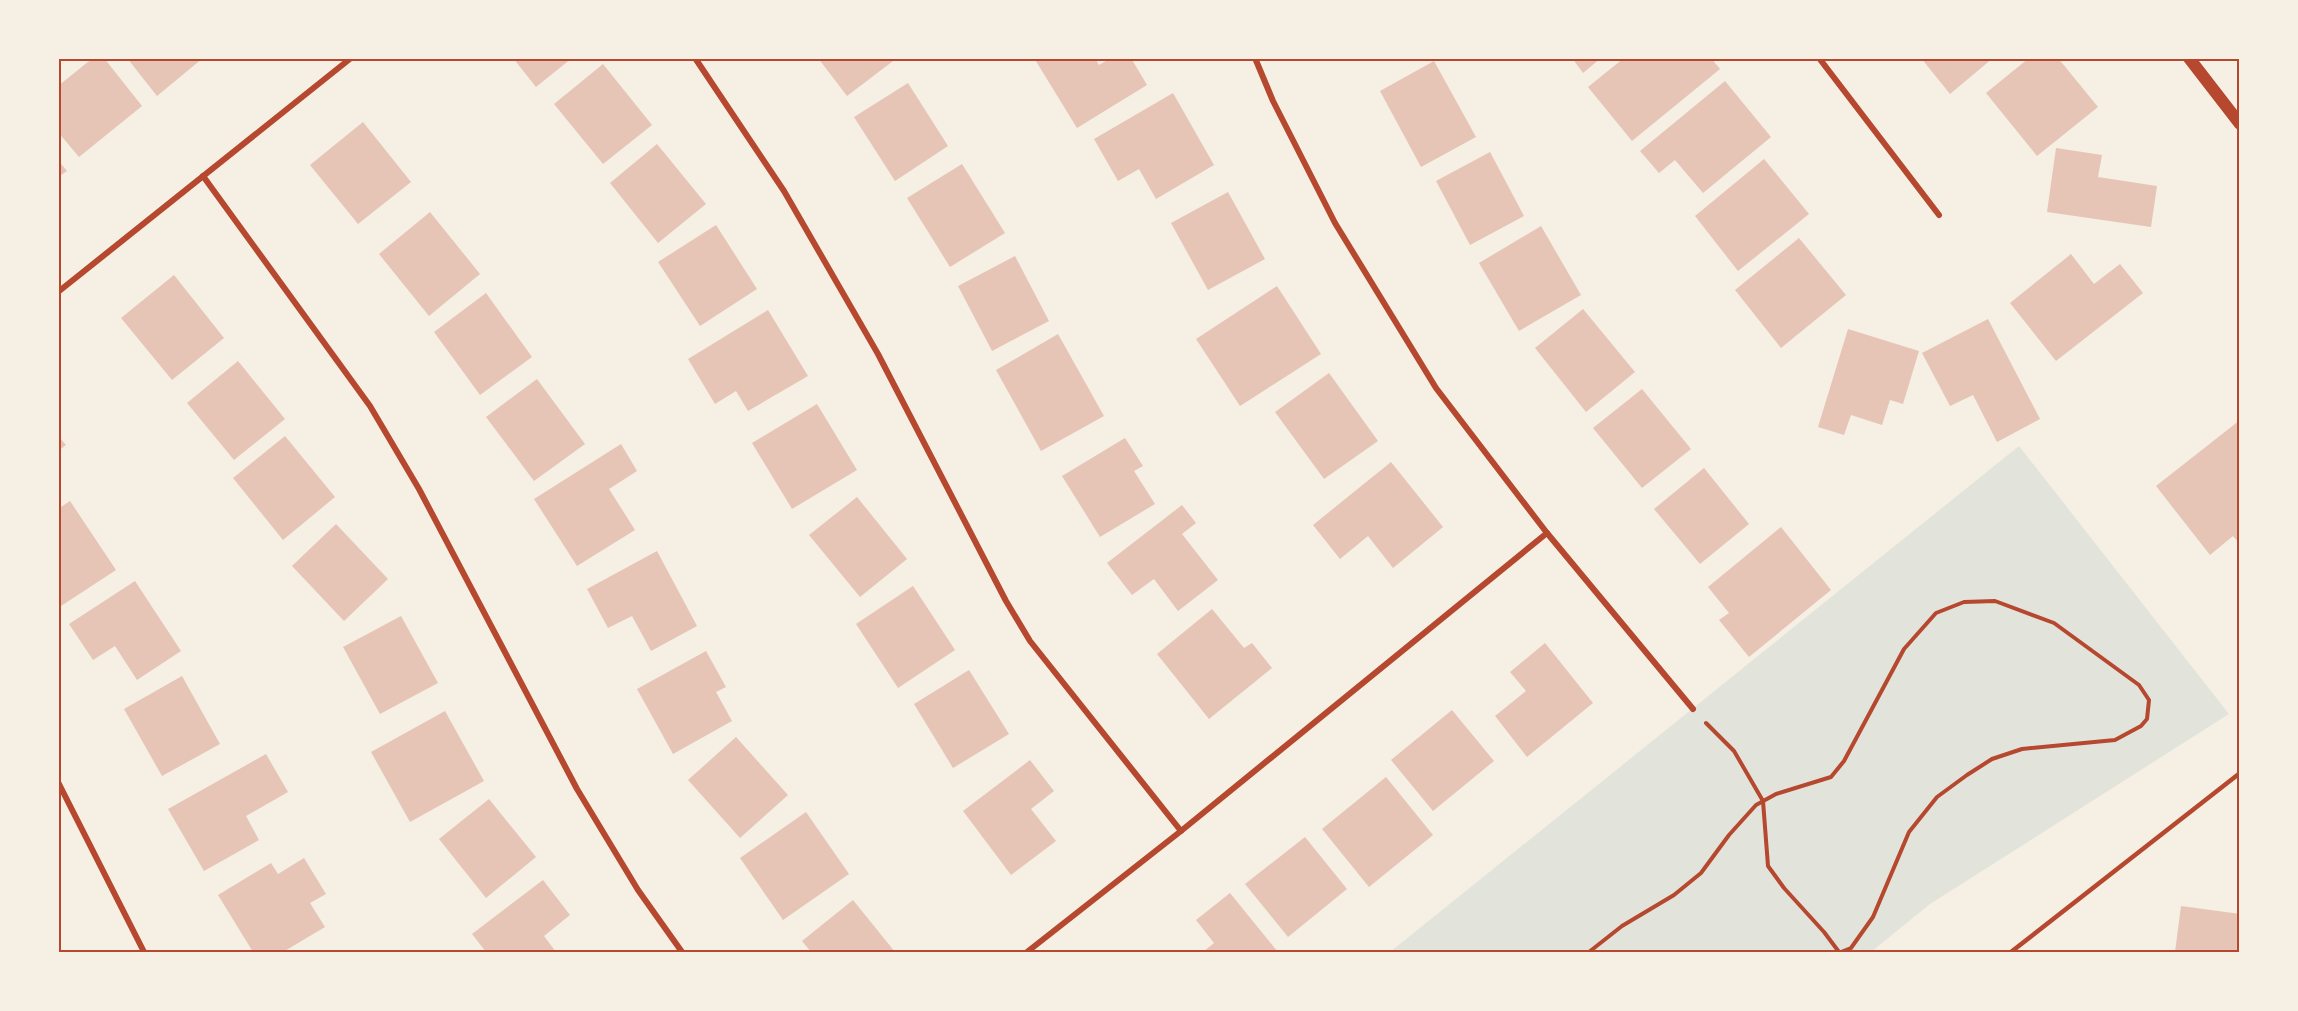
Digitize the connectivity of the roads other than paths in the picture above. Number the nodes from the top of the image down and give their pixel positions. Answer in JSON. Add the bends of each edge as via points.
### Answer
{"nodes":[{"id":1,"x":351,"y":58,"type":"edge"},
{"id":2,"x":695,"y":58,"type":"edge"},
{"id":3,"x":1255,"y":58,"type":"edge"},
{"id":4,"x":1819,"y":58,"type":"edge"},
{"id":5,"x":2189,"y":58,"type":"edge"},
{"id":6,"x":2240,"y":124,"type":"edge"},
{"id":7,"x":203,"y":176,"type":"junction"},
{"id":8,"x":1939,"y":215,"type":"dead end"},
{"id":9,"x":58,"y":292,"type":"edge"},
{"id":10,"x":1547,"y":532,"type":"junction"},
{"id":11,"x":1693,"y":710,"type":"road end"},
{"id":12,"x":2240,"y":773,"type":"edge"},
{"id":13,"x":58,"y":782,"type":"edge"},
{"id":14,"x":1181,"y":831,"type":"junction"},
{"id":15,"x":144,"y":952,"type":"edge"},
{"id":16,"x":682,"y":952,"type":"edge"},
{"id":17,"x":1027,"y":952,"type":"edge"},
{"id":18,"x":2011,"y":952,"type":"edge"}],
"edges":[{"from":1,"to":7,"type":"street"},
{"from":2,"to":14,"type":"street","via":[[784,190],[878,354],[1030,641]]},
{"from":3,"to":10,"type":"street","via":[[1335,223],[1389,314],[1436,388]]},
{"from":4,"to":8,"type":"street"},
{"from":5,"to":6,"type":"main road"},
{"from":7,"to":9,"type":"street"},
{"from":7,"to":16,"type":"street","via":[[370,406],[419,489],[577,789],[638,890]]},
{"from":10,"to":11,"type":"street"},
{"from":10,"to":14,"type":"street"},
{"from":12,"to":18,"type":"lane"},
{"from":13,"to":15,"type":"street"},
{"from":14,"to":17,"type":"street"}]}
